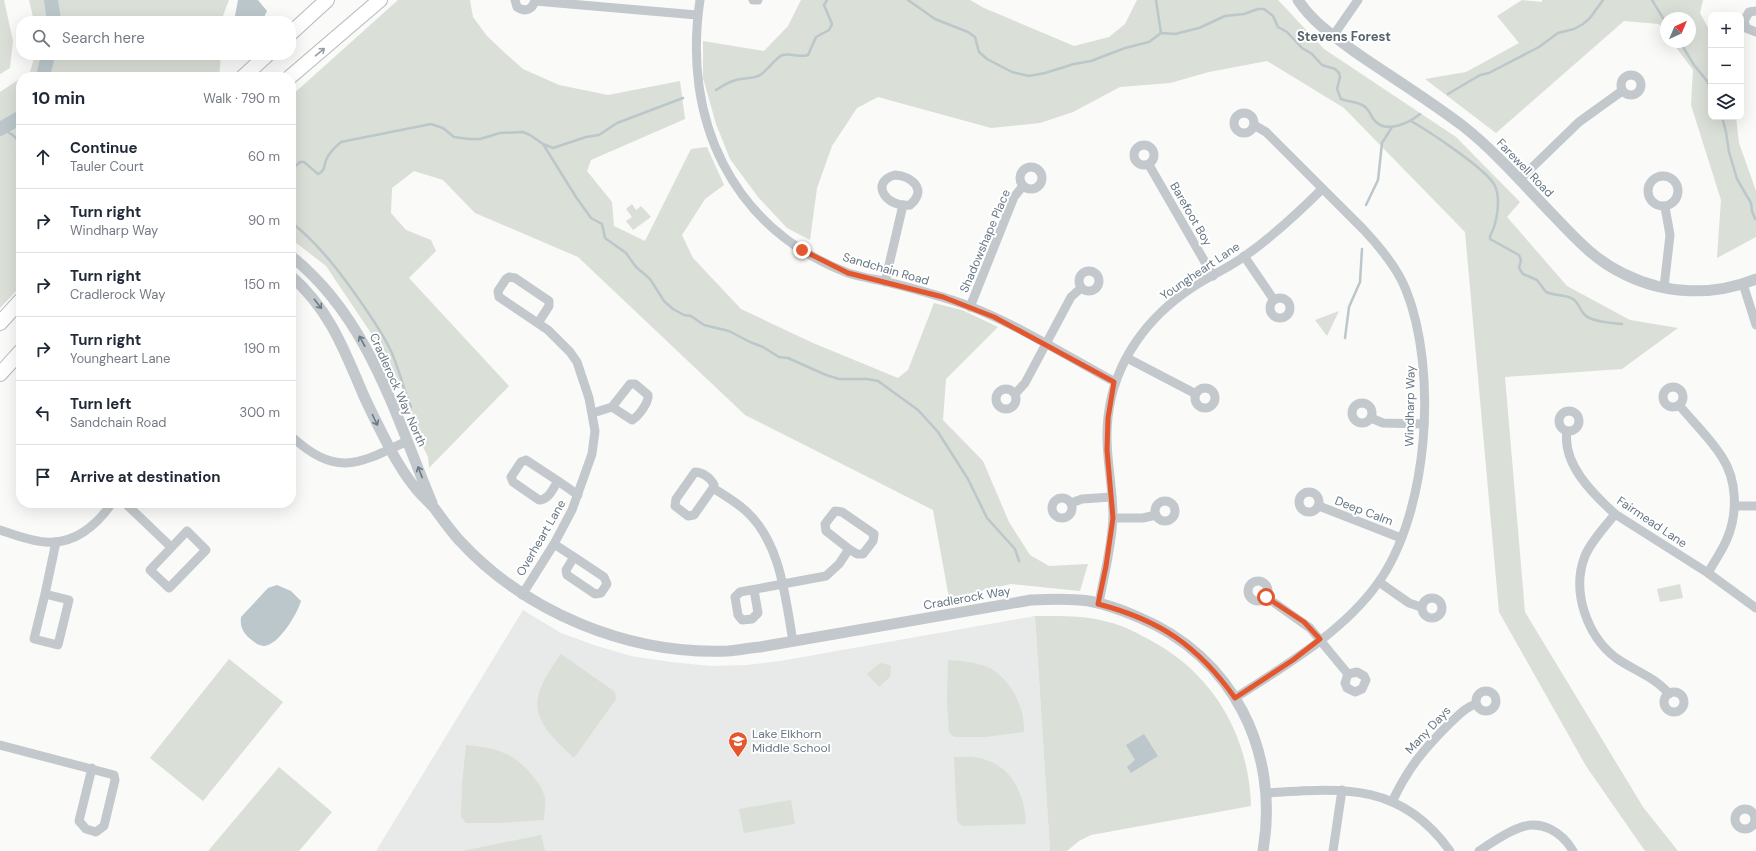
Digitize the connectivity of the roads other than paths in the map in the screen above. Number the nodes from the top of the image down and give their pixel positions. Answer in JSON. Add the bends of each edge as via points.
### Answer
{"nodes":[{"id":1,"x":328,"y":0,"type":"edge"},
{"id":2,"x":380,"y":0,"type":"edge"},
{"id":3,"x":514,"y":0,"type":"edge"},
{"id":4,"x":700,"y":0,"type":"edge"},
{"id":5,"x":753,"y":0,"type":"edge"},
{"id":6,"x":758,"y":0,"type":"edge"},
{"id":7,"x":1298,"y":0,"type":"edge"},
{"id":8,"x":1358,"y":0,"type":"edge"},
{"id":9,"x":535,"y":1,"type":"edge"},
{"id":10,"x":1756,"y":11,"type":"edge"},
{"id":11,"x":698,"y":15,"type":"junction"},
{"id":12,"x":296,"y":29,"type":"edge"},
{"id":13,"x":1756,"y":32,"type":"edge"},
{"id":14,"x":1333,"y":36,"type":"junction"},
{"id":15,"x":262,"y":60,"type":"edge"},
{"id":16,"x":248,"y":72,"type":"edge"},
{"id":17,"x":296,"y":72,"type":"edge"},
{"id":18,"x":1622,"y":90,"type":"dead end"},
{"id":19,"x":1254,"y":125,"type":"dead end"},
{"id":20,"x":1149,"y":165,"type":"dead end"},
{"id":21,"x":1519,"y":180,"type":"junction"},
{"id":22,"x":1023,"y":186,"type":"dead end"},
{"id":23,"x":1322,"y":189,"type":"junction"},
{"id":24,"x":903,"y":205,"type":"dead end"},
{"id":25,"x":1665,"y":207,"type":"dead end"},
{"id":26,"x":1244,"y":256,"type":"junction"},
{"id":27,"x":296,"y":260,"type":"edge"},
{"id":28,"x":1213,"y":276,"type":"junction"},
{"id":29,"x":1756,"y":279,"type":"edge"},
{"id":30,"x":296,"y":281,"type":"edge"},
{"id":31,"x":885,"y":282,"type":"junction"},
{"id":32,"x":1743,"y":284,"type":"junction"},
{"id":33,"x":1664,"y":287,"type":"junction"},
{"id":34,"x":1081,"y":288,"type":"dead end"},
{"id":35,"x":1274,"y":300,"type":"dead end"},
{"id":36,"x":16,"y":305,"type":"edge"},
{"id":37,"x":970,"y":307,"type":"junction"},
{"id":38,"x":0,"y":323,"type":"edge"},
{"id":39,"x":538,"y":323,"type":"junction"},
{"id":40,"x":1756,"y":325,"type":"edge"},
{"id":41,"x":1046,"y":345,"type":"junction"},
{"id":42,"x":16,"y":356,"type":"edge"},
{"id":43,"x":1127,"y":358,"type":"junction"},
{"id":44,"x":0,"y":374,"type":"edge"},
{"id":45,"x":1114,"y":382,"type":"junction"},
{"id":46,"x":1014,"y":394,"type":"dead end"},
{"id":47,"x":1196,"y":394,"type":"dead end"},
{"id":48,"x":1679,"y":405,"type":"dead end"},
{"id":49,"x":612,"y":407,"type":"dead end"},
{"id":50,"x":593,"y":413,"type":"junction"},
{"id":51,"x":1371,"y":418,"type":"dead end"},
{"id":52,"x":1424,"y":424,"type":"junction"},
{"id":53,"x":1567,"y":431,"type":"dead end"},
{"id":54,"x":296,"y":440,"type":"edge"},
{"id":55,"x":407,"y":441,"type":"junction"},
{"id":56,"x":390,"y":449,"type":"junction"},
{"id":57,"x":558,"y":481,"type":"junction"},
{"id":58,"x":713,"y":488,"type":"junction"},
{"id":59,"x":578,"y":495,"type":"junction"},
{"id":60,"x":1112,"y":496,"type":"junction"},
{"id":61,"x":1071,"y":503,"type":"dead end"},
{"id":62,"x":1319,"y":506,"type":"dead end"},
{"id":63,"x":1735,"y":506,"type":"junction"},
{"id":64,"x":1756,"y":506,"type":"edge"},
{"id":65,"x":108,"y":508,"type":"edge"},
{"id":66,"x":130,"y":508,"type":"edge"},
{"id":67,"x":434,"y":509,"type":"junction"},
{"id":68,"x":1615,"y":514,"type":"junction"},
{"id":69,"x":1156,"y":515,"type":"dead end"},
{"id":70,"x":1113,"y":518,"type":"junction"},
{"id":71,"x":0,"y":530,"type":"edge"},
{"id":72,"x":1401,"y":538,"type":"junction"},
{"id":73,"x":56,"y":542,"type":"junction"},
{"id":74,"x":554,"y":544,"type":"junction"},
{"id":75,"x":171,"y":547,"type":"junction"},
{"id":76,"x":850,"y":549,"type":"junction"},
{"id":77,"x":574,"y":558,"type":"junction"},
{"id":78,"x":1708,"y":573,"type":"junction"},
{"id":79,"x":1379,"y":582,"type":"junction"},
{"id":80,"x":783,"y":585,"type":"junction"},
{"id":81,"x":754,"y":590,"type":"dead end"},
{"id":82,"x":45,"y":594,"type":"junction"},
{"id":83,"x":522,"y":595,"type":"junction"},
{"id":84,"x":1266,"y":597,"type":"dead end"},
{"id":85,"x":1098,"y":604,"type":"junction"},
{"id":86,"x":1421,"y":607,"type":"dead end"},
{"id":87,"x":1756,"y":608,"type":"edge"},
{"id":88,"x":1320,"y":639,"type":"junction"},
{"id":89,"x":793,"y":641,"type":"junction"},
{"id":90,"x":1348,"y":674,"type":"dead end"},
{"id":91,"x":1669,"y":694,"type":"dead end"},
{"id":92,"x":1235,"y":698,"type":"junction"},
{"id":93,"x":1476,"y":704,"type":"dead end"},
{"id":94,"x":0,"y":745,"type":"edge"},
{"id":95,"x":92,"y":768,"type":"junction"},
{"id":96,"x":1342,"y":790,"type":"junction"},
{"id":97,"x":1267,"y":793,"type":"junction"},
{"id":98,"x":1392,"y":802,"type":"junction"},
{"id":99,"x":1263,"y":851,"type":"edge"},
{"id":100,"x":1333,"y":851,"type":"edge"},
{"id":101,"x":1450,"y":851,"type":"edge"},
{"id":102,"x":1479,"y":851,"type":"edge"},
{"id":103,"x":1573,"y":851,"type":"edge"}],
"edges":[{"from":1,"to":12,"type":"main road"},
{"from":17,"to":2,"type":"main road","one_way":true},
{"from":3,"to":9,"type":"street","via":[[517,7],[523,10],[530,9]]},
{"from":4,"to":11,"type":"street","name":"Sandchain Road"},
{"from":5,"to":6,"type":"street"},
{"from":7,"to":14,"type":"street","name":"Farewell Road","via":[[1309,15]]},
{"from":8,"to":14,"type":"street"},
{"from":9,"to":11,"type":"street"},
{"from":10,"to":13,"type":"street","via":[[1749,12],[1744,21],[1749,30]]},
{"from":11,"to":31,"type":"street","name":"Sandchain Road","via":[[696,55],[700,102],[718,156],[736,186],[775,229],[802,250],[848,273]]},
{"from":14,"to":21,"type":"street","name":"Farewell Road","via":[[1463,126]]},
{"from":15,"to":16,"type":"main road"},
{"from":18,"to":21,"type":"street","via":[[1579,122]]},
{"from":19,"to":23,"type":"street","name":"Windharp Way","via":[[1266,132]]},
{"from":20,"to":28,"type":"street","name":"Barefoot Boy"},
{"from":21,"to":33,"type":"street","name":"Farewell Road","via":[[1592,255],[1624,274]]},
{"from":22,"to":37,"type":"street","name":"Shadowshape Place","via":[[1014,197]]},
{"from":23,"to":26,"type":"street","name":"Youngheart Lane","via":[[1275,233]]},
{"from":23,"to":52,"type":"street","name":"Windharp Way","via":[[1377,243],[1406,289],[1422,351]]},
{"from":24,"to":31,"type":"street"},
{"from":25,"to":33,"type":"street","via":[[1670,235]]},
{"from":26,"to":28,"type":"street","name":"Youngheart Lane"},
{"from":26,"to":35,"type":"street"},
{"from":55,"to":27,"type":"street","name":"Cradlerock Way North","one_way":true,"via":[[372,358],[351,322],[326,289]]},
{"from":28,"to":43,"type":"street","name":"Youngheart Lane","via":[[1181,295],[1158,314],[1138,338]]},
{"from":29,"to":32,"type":"street","name":"Farewell Road"},
{"from":30,"to":56,"type":"street","name":"Cradlerock Way North","one_way":true,"via":[[325,313]]},
{"from":31,"to":37,"type":"street","name":"Sandchain Road"},
{"from":32,"to":33,"type":"street","name":"Farewell Road","via":[[1699,292]]},
{"from":32,"to":40,"type":"street"},
{"from":34,"to":41,"type":"street","via":[[1071,298]]},
{"from":36,"to":38,"type":"main road"},
{"from":37,"to":41,"type":"street","name":"Sandchain Road"},
{"from":39,"to":39,"type":"street","name":"Overheart Lane","via":[[499,297],[498,291],[510,277],[548,301],[548,306]]},
{"from":39,"to":50,"type":"street","name":"Overheart Lane","via":[[563,343],[573,357],[582,375]]},
{"from":41,"to":45,"type":"street","name":"Sandchain Road"},
{"from":41,"to":46,"type":"street","via":[[1025,383]]},
{"from":42,"to":44,"type":"main road"},
{"from":43,"to":45,"type":"street","name":"Youngheart Lane"},
{"from":43,"to":47,"type":"street"},
{"from":45,"to":60,"type":"street","name":"Youngheart Lane","via":[[1107,434]]},
{"from":48,"to":63,"type":"street","via":[[1722,457],[1731,477]]},
{"from":49,"to":50,"type":"street"},
{"from":50,"to":59,"type":"street","name":"Overheart Lane","via":[[595,431],[592,454]]},
{"from":51,"to":52,"type":"street","via":[[1382,423]]},
{"from":52,"to":72,"type":"street","name":"Windharp Way","via":[[1416,485]]},
{"from":53,"to":68,"type":"street","name":"Fairmead Lane","via":[[1568,448],[1585,485]]},
{"from":54,"to":56,"type":"street","via":[[316,456],[341,463],[361,462]]},
{"from":55,"to":56,"type":"street"},
{"from":67,"to":55,"type":"street","name":"Cradlerock Way North","one_way":true},
{"from":56,"to":67,"type":"street","name":"Cradlerock Way North","via":[[405,475]]},
{"from":57,"to":57,"type":"street","via":[[526,460],[521,462],[511,477],[513,482],[540,500],[547,497]]},
{"from":57,"to":59,"type":"street"},
{"from":58,"to":58,"type":"street","via":[[694,515],[688,516],[675,506],[676,499],[695,472],[700,472],[712,480]]},
{"from":58,"to":80,"type":"street","via":[[746,512],[760,529],[773,552]]},
{"from":59,"to":74,"type":"street","name":"Overheart Lane"},
{"from":60,"to":61,"type":"street","via":[[1082,499]]},
{"from":60,"to":70,"type":"street","name":"Youngheart Lane"},
{"from":62,"to":72,"type":"street","name":"Deep Calm"},
{"from":63,"to":64,"type":"street"},
{"from":63,"to":78,"type":"street","via":[[1727,539]]},
{"from":65,"to":73,"type":"street","via":[[92,526],[75,536]]},
{"from":66,"to":75,"type":"street"},
{"from":67,"to":83,"type":"street","name":"Cradlerock Way North","via":[[465,546]]},
{"from":68,"to":78,"type":"street","name":"Fairmead Lane"},
{"from":68,"to":91,"type":"street","via":[[1584,558],[1580,576],[1584,610],[1593,631],[1608,650],[1623,663],[1656,682]]},
{"from":69,"to":70,"type":"street","via":[[1143,518]]},
{"from":70,"to":85,"type":"street","name":"Youngheart Lane"},
{"from":71,"to":73,"type":"street","via":[[38,542]]},
{"from":72,"to":79,"type":"street","name":"Windharp Way"},
{"from":73,"to":82,"type":"street"},
{"from":74,"to":77,"type":"street"},
{"from":74,"to":83,"type":"street","name":"Overheart Lane"},
{"from":75,"to":75,"type":"street","via":[[150,570],[169,588],[206,550],[187,531]]},
{"from":76,"to":76,"type":"street","via":[[826,531],[825,524],[835,511],[842,512],[874,534],[873,541],[863,554],[857,554]]},
{"from":76,"to":80,"type":"street","via":[[826,576]]},
{"from":77,"to":77,"type":"street","via":[[604,577],[607,584],[601,593],[594,594],[567,575],[566,570]]},
{"from":78,"to":87,"type":"street","name":"Fairmead Lane"},
{"from":79,"to":86,"type":"street","via":[[1409,603]]},
{"from":79,"to":88,"type":"street","name":"Windharp Way","via":[[1352,612]]},
{"from":80,"to":81,"type":"street"},
{"from":80,"to":89,"type":"street"},
{"from":82,"to":82,"type":"street","via":[[34,639],[58,645],[69,600]]},
{"from":83,"to":89,"type":"street","name":"Cradlerock Way","via":[[575,622],[599,631],[683,650],[729,651]]},
{"from":84,"to":88,"type":"street","via":[[1304,622]]},
{"from":85,"to":89,"type":"street","name":"Cradlerock Way","via":[[1064,599],[1031,600]]},
{"from":85,"to":92,"type":"street","name":"Cradlerock Way","via":[[1145,620],[1175,636],[1203,658]]},
{"from":88,"to":90,"type":"street"},
{"from":88,"to":92,"type":"street","name":"Windharp Way"},
{"from":92,"to":97,"type":"street","name":"Cradlerock Way","via":[[1260,752]]},
{"from":93,"to":98,"type":"street","name":"Many Days","via":[[1465,709],[1424,749],[1406,774]]},
{"from":94,"to":95,"type":"street"},
{"from":95,"to":95,"type":"street","via":[[79,821],[86,829],[96,832],[104,826],[116,780],[112,773]]},
{"from":96,"to":97,"type":"street"},
{"from":96,"to":98,"type":"street","via":[[1359,791]]},
{"from":96,"to":100,"type":"street"},
{"from":97,"to":99,"type":"street","name":"Cradlerock Way"},
{"from":98,"to":101,"type":"street","via":[[1427,824]]},
{"from":102,"to":103,"type":"street","via":[[1518,828],[1532,825],[1554,831],[1566,840]]}]}
